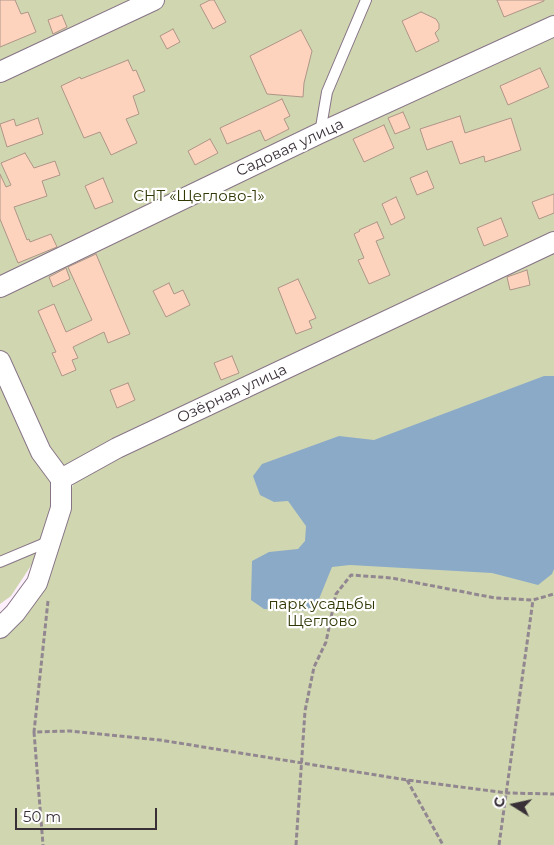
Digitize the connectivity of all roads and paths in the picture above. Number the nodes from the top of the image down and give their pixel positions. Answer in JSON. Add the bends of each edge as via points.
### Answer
{"nodes":[{"id":1,"x":154,"y":0,"type":"edge"},
{"id":2,"x":366,"y":0,"type":"edge"},
{"id":3,"x":554,"y":26,"type":"edge"},
{"id":4,"x":0,"y":72,"type":"edge"},
{"id":5,"x":320,"y":133,"type":"junction"},
{"id":6,"x":554,"y":242,"type":"edge"},
{"id":7,"x":0,"y":287,"type":"edge"},
{"id":8,"x":0,"y":361,"type":"edge"},
{"id":9,"x":61,"y":479,"type":"junction"},
{"id":10,"x":50,"y":541,"type":"junction"},
{"id":11,"x":0,"y":562,"type":"edge"},
{"id":12,"x":49,"y":594,"type":"dead end"},
{"id":13,"x":554,"y":594,"type":"edge"},
{"id":14,"x":533,"y":600,"type":"junction"},
{"id":15,"x":0,"y":628,"type":"edge"},
{"id":16,"x":34,"y":732,"type":"junction"},
{"id":17,"x":302,"y":763,"type":"junction"},
{"id":18,"x":407,"y":780,"type":"junction"},
{"id":19,"x":506,"y":793,"type":"junction"},
{"id":20,"x":554,"y":794,"type":"edge"},
{"id":21,"x":43,"y":845,"type":"edge"},
{"id":22,"x":296,"y":845,"type":"edge"},
{"id":23,"x":443,"y":845,"type":"edge"},
{"id":24,"x":499,"y":845,"type":"edge"}],
"edges":[{"from":1,"to":4,"type":"street"},
{"from":2,"to":5,"type":"lane","via":[[326,92]]},
{"from":3,"to":5,"type":"street","name":"Садовая улица"},
{"from":5,"to":7,"type":"street","name":"Садовая улица"},
{"from":6,"to":9,"type":"street","name":"Озёрная улица","via":[[117,448]]},
{"from":8,"to":9,"type":"street","via":[[41,452]]},
{"from":9,"to":10,"type":"street","via":[[61,508]]},
{"from":10,"to":11,"type":"lane"},
{"from":10,"to":15,"type":"street","via":[[37,583],[15,614]]},
{"from":12,"to":16,"type":"path"},
{"from":13,"to":14,"type":"path"},
{"from":14,"to":17,"type":"path","via":[[494,598],[392,578],[351,575],[336,594],[326,642],[314,666],[305,711]]},
{"from":14,"to":19,"type":"path"},
{"from":16,"to":17,"type":"path","via":[[70,731],[160,740]]},
{"from":16,"to":21,"type":"path"},
{"from":17,"to":18,"type":"path"},
{"from":17,"to":22,"type":"path"},
{"from":18,"to":19,"type":"path"},
{"from":18,"to":23,"type":"path"},
{"from":19,"to":20,"type":"path"},
{"from":19,"to":24,"type":"path"}]}
